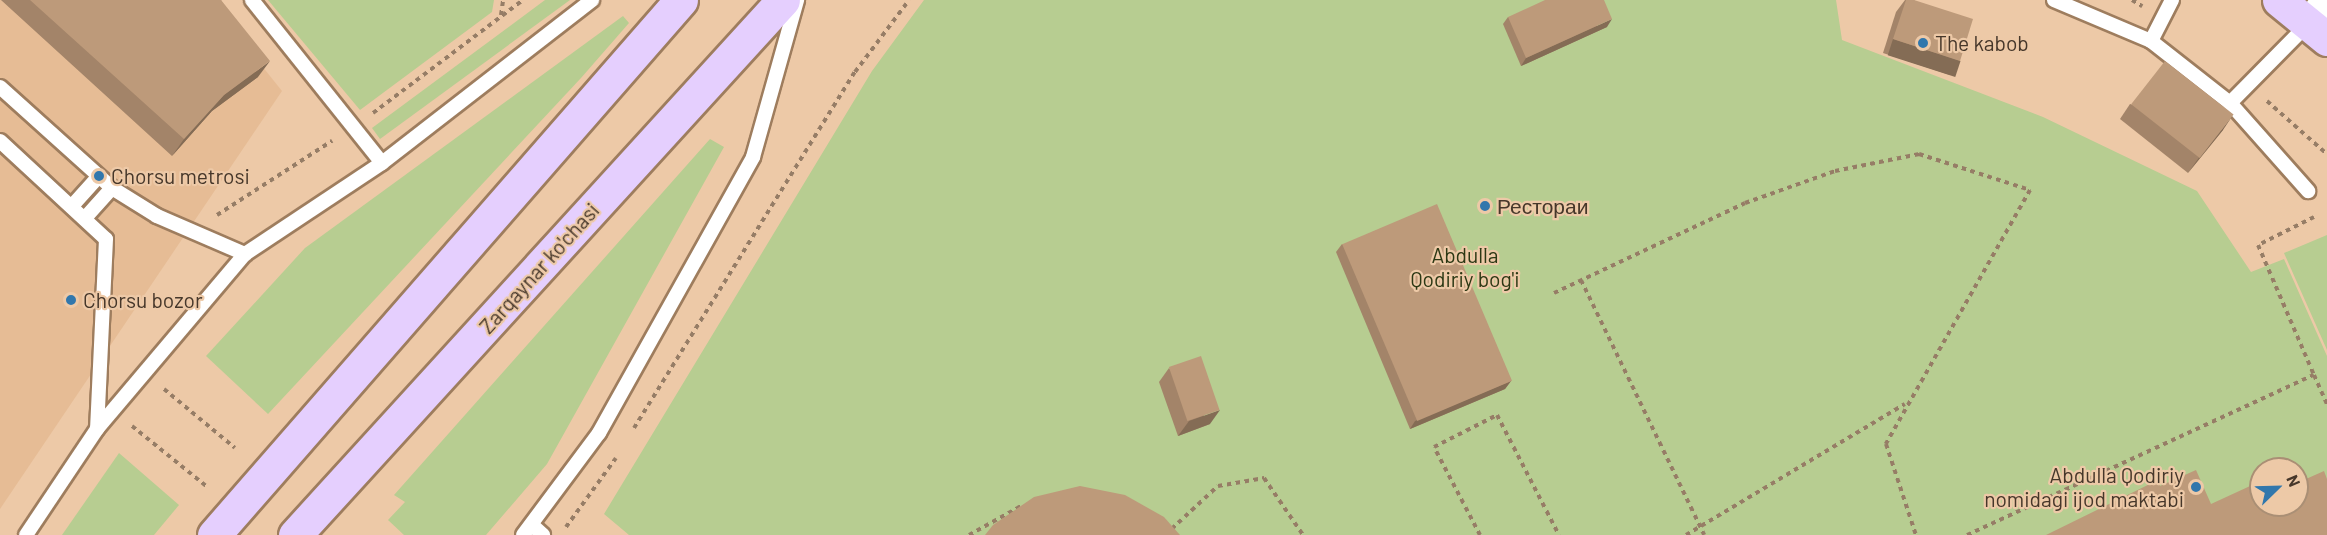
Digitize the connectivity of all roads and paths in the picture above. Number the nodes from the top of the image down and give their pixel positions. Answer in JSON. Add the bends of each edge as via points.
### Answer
{"nodes":[{"id":1,"x":252,"y":0,"type":"edge"},
{"id":2,"x":503,"y":0,"type":"edge"},
{"id":3,"x":592,"y":0,"type":"edge"},
{"id":4,"x":681,"y":0,"type":"edge"},
{"id":5,"x":783,"y":0,"type":"edge"},
{"id":6,"x":797,"y":0,"type":"edge"},
{"id":7,"x":909,"y":0,"type":"edge"},
{"id":8,"x":2054,"y":0,"type":"edge"},
{"id":9,"x":2172,"y":0,"type":"edge"},
{"id":10,"x":2279,"y":0,"type":"edge"},
{"id":11,"x":501,"y":16,"type":"dead end"},
{"id":12,"x":2321,"y":21,"type":"edge"},
{"id":13,"x":2151,"y":41,"type":"junction"},
{"id":14,"x":0,"y":87,"type":"edge"},
{"id":15,"x":2230,"y":103,"type":"junction"},
{"id":16,"x":0,"y":141,"type":"edge"},
{"id":17,"x":382,"y":163,"type":"junction"},
{"id":18,"x":99,"y":176,"type":"junction"},
{"id":19,"x":112,"y":188,"type":"junction"},
{"id":20,"x":2308,"y":191,"type":"dead end"},
{"id":21,"x":72,"y":206,"type":"junction"},
{"id":22,"x":2317,"y":216,"type":"dead end"},
{"id":23,"x":85,"y":218,"type":"junction"},
{"id":24,"x":245,"y":254,"type":"junction"},
{"id":25,"x":1581,"y":280,"type":"junction"},
{"id":26,"x":1554,"y":293,"type":"dead end"},
{"id":27,"x":146,"y":373,"type":"junction"},
{"id":28,"x":2314,"y":375,"type":"junction"},
{"id":29,"x":1906,"y":403,"type":"junction"},
{"id":30,"x":2327,"y":404,"type":"edge"},
{"id":31,"x":113,"y":411,"type":"junction"},
{"id":32,"x":97,"y":429,"type":"junction"},
{"id":33,"x":627,"y":439,"type":"dead end"},
{"id":34,"x":235,"y":448,"type":"dead end"},
{"id":35,"x":621,"y":449,"type":"dead end"},
{"id":36,"x":206,"y":486,"type":"dead end"},
{"id":37,"x":1032,"y":503,"type":"edge"},
{"id":38,"x":1155,"y":527,"type":"edge"},
{"id":39,"x":1700,"y":527,"type":"junction"},
{"id":40,"x":527,"y":530,"type":"edge"},
{"id":41,"x":26,"y":535,"type":"edge"},
{"id":42,"x":214,"y":535,"type":"edge"},
{"id":43,"x":295,"y":535,"type":"edge"},
{"id":44,"x":543,"y":535,"type":"edge"},
{"id":45,"x":561,"y":535,"type":"edge"},
{"id":46,"x":969,"y":535,"type":"edge"},
{"id":47,"x":1163,"y":535,"type":"edge"},
{"id":48,"x":1303,"y":535,"type":"edge"},
{"id":49,"x":1480,"y":535,"type":"edge"},
{"id":50,"x":1559,"y":535,"type":"edge"},
{"id":51,"x":1686,"y":535,"type":"edge"},
{"id":52,"x":1704,"y":535,"type":"edge"},
{"id":53,"x":1916,"y":535,"type":"edge"},
{"id":54,"x":1967,"y":535,"type":"edge"}],
"edges":[{"from":1,"to":17,"type":"lane"},
{"from":2,"to":11,"type":"path"},
{"from":3,"to":17,"type":"lane"},
{"from":4,"to":42,"type":"main road"},
{"from":5,"to":43,"type":"main road","name":"Zarqaynar ko'chasi"},
{"from":6,"to":40,"type":"lane","via":[[753,157],[599,433]]},
{"from":7,"to":33,"type":"path","via":[[855,72]]},
{"from":8,"to":13,"type":"lane"},
{"from":9,"to":13,"type":"lane"},
{"from":10,"to":12,"type":"main road"},
{"from":12,"to":15,"type":"lane"},
{"from":13,"to":15,"type":"lane"},
{"from":14,"to":18,"type":"lane"},
{"from":15,"to":20,"type":"lane"},
{"from":16,"to":21,"type":"lane"},
{"from":17,"to":24,"type":"lane"},
{"from":18,"to":19,"type":"lane"},
{"from":18,"to":21,"type":"lane"},
{"from":19,"to":23,"type":"lane"},
{"from":19,"to":24,"type":"lane","via":[[157,216]]},
{"from":21,"to":23,"type":"lane"},
{"from":22,"to":28,"type":"path","via":[[2258,245]]},
{"from":23,"to":32,"type":"lane","via":[[106,239]]},
{"from":24,"to":27,"type":"lane"},
{"from":25,"to":26,"type":"path"},
{"from":25,"to":29,"type":"path","via":[[1745,203],[1835,171],[1919,154],[2030,190]]},
{"from":25,"to":39,"type":"path"},
{"from":27,"to":31,"type":"lane"},
{"from":27,"to":34,"type":"path"},
{"from":28,"to":30,"type":"path"},
{"from":28,"to":54,"type":"path"},
{"from":29,"to":39,"type":"path"},
{"from":29,"to":53,"type":"path","via":[[1886,444]]},
{"from":31,"to":32,"type":"lane"},
{"from":31,"to":36,"type":"path"},
{"from":32,"to":41,"type":"lane"},
{"from":35,"to":45,"type":"path"},
{"from":37,"to":46,"type":"path","via":[[1010,509]]},
{"from":38,"to":47,"type":"path"},
{"from":39,"to":51,"type":"path"},
{"from":39,"to":52,"type":"path"},
{"from":40,"to":44,"type":"lane"},
{"from":47,"to":48,"type":"path","via":[[1218,486],[1264,478]]},
{"from":49,"to":50,"type":"path","via":[[1434,447],[1497,415]]}]}
